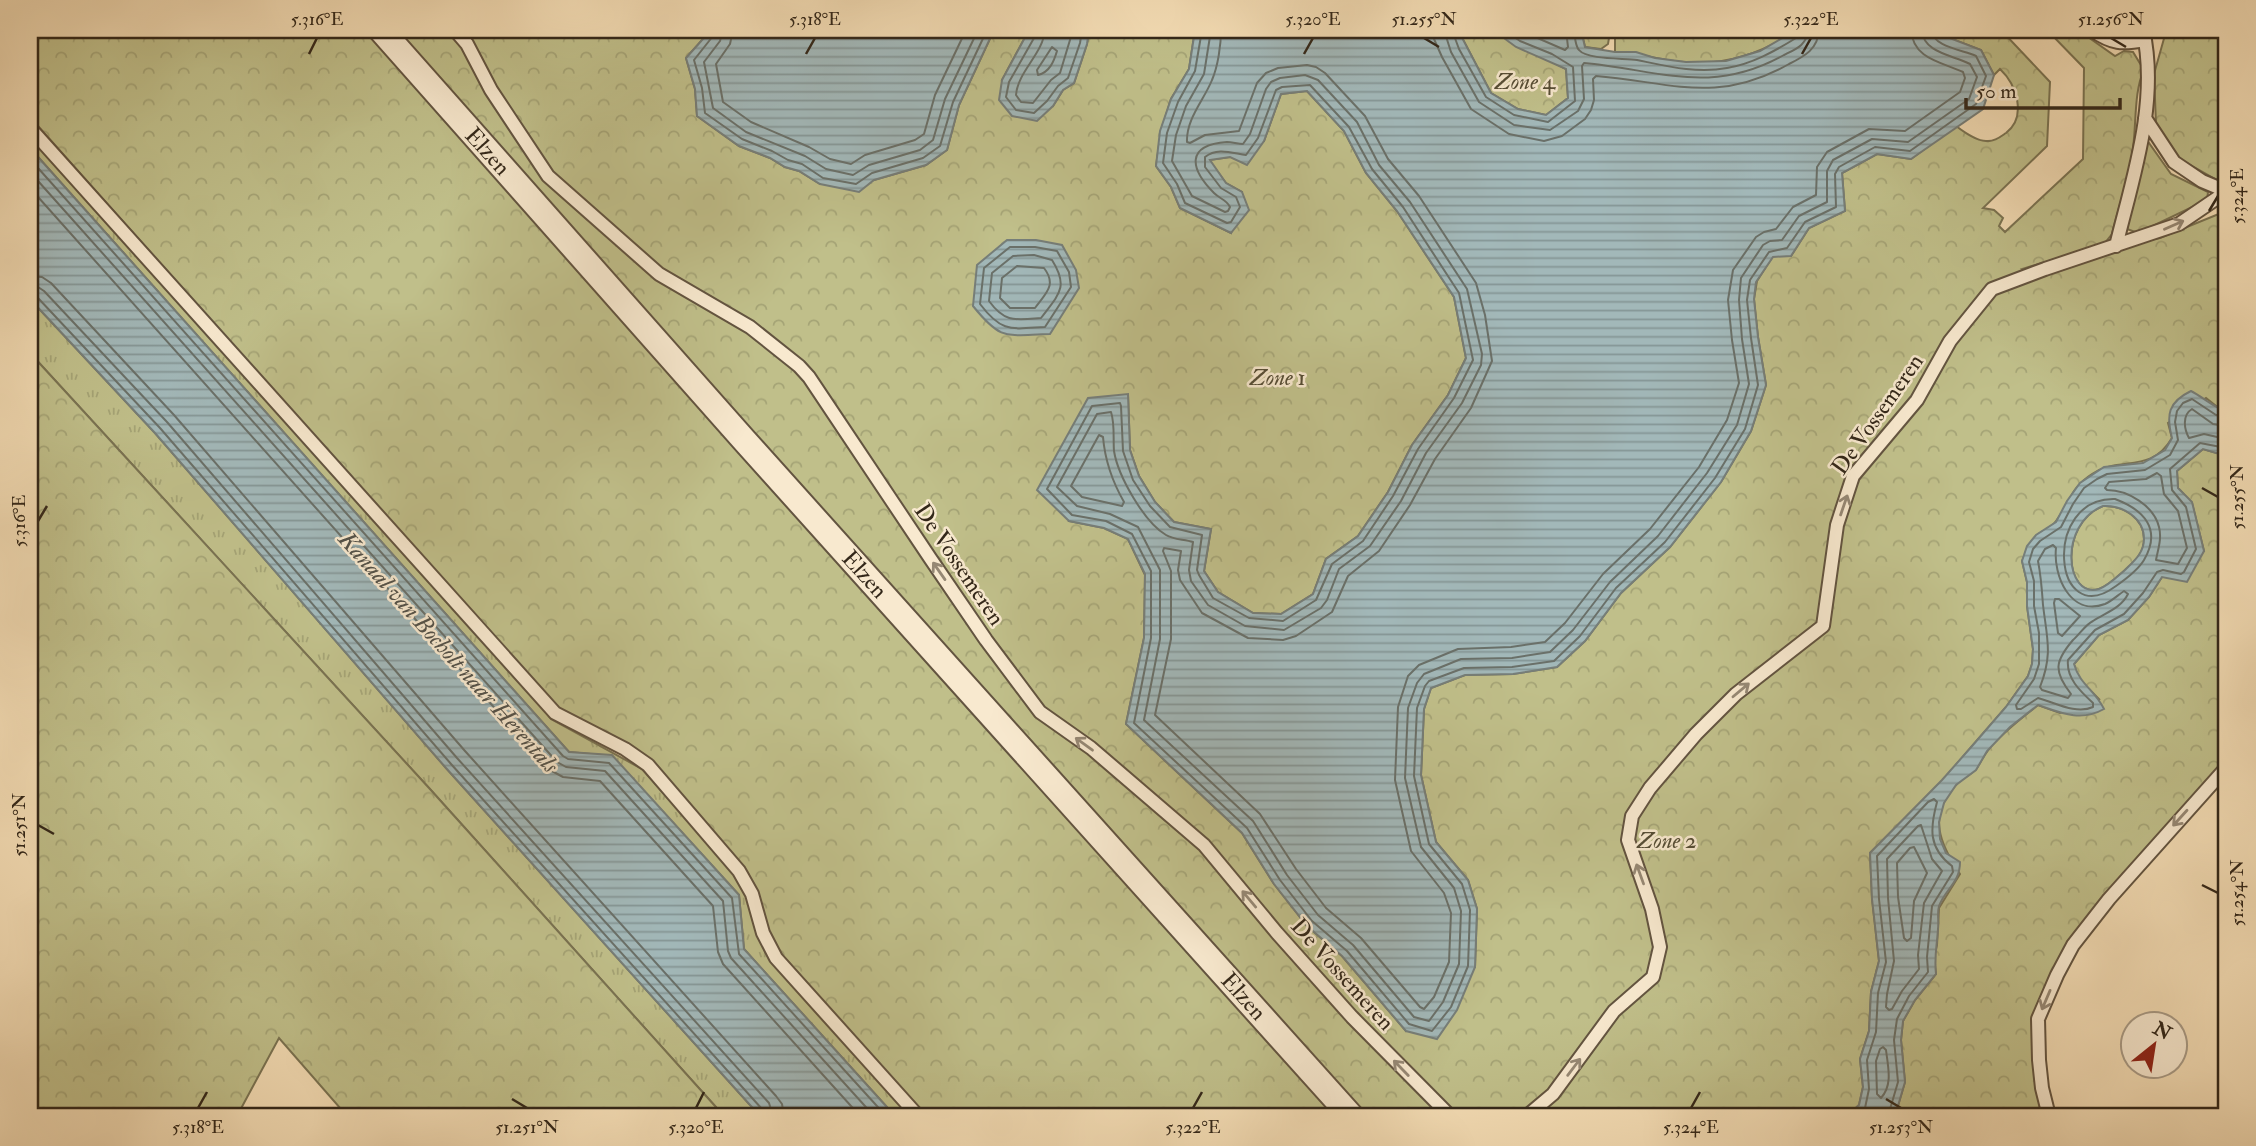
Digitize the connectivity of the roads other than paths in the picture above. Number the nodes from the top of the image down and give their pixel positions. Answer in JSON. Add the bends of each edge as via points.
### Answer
{"nodes":[{"id":1,"x":381,"y":30,"type":"edge"},
{"id":2,"x":455,"y":30,"type":"edge"},
{"id":3,"x":2092,"y":30,"type":"edge"},
{"id":4,"x":2144,"y":35,"type":"edge"},
{"id":5,"x":2145,"y":118,"type":"junction"},
{"id":6,"x":30,"y":128,"type":"edge"},
{"id":7,"x":2226,"y":192,"type":"edge"},
{"id":8,"x":2116,"y":246,"type":"junction"},
{"id":9,"x":2226,"y":768,"type":"edge"},
{"id":10,"x":918,"y":1116,"type":"edge"},
{"id":11,"x":1351,"y":1116,"type":"edge"},
{"id":12,"x":1450,"y":1116,"type":"edge"},
{"id":13,"x":1527,"y":1116,"type":"edge"},
{"id":14,"x":2049,"y":1116,"type":"edge"}],
"edges":[{"from":1,"to":11,"type":"street","name":"Elzen"},
{"from":12,"to":2,"type":"lane","name":"De Vossemeren","one_way":true,"via":[[1352,1017],[1204,845],[1091,748],[1040,712],[799,366],[750,327],[659,274],[548,176]]},
{"from":3,"to":4,"type":"lane","via":[[2121,44]]},
{"from":4,"to":5,"type":"lane"},
{"from":5,"to":7,"type":"lane","name":"De Vossemeren","via":[[2174,162]]},
{"from":5,"to":8,"type":"lane"},
{"from":6,"to":10,"type":"lane","via":[[555,713],[648,765],[739,871],[776,958]]},
{"from":8,"to":7,"type":"lane","name":"De Vossemeren","one_way":true,"via":[[2179,224]]},
{"from":13,"to":8,"type":"lane","name":"De Vossemeren","one_way":true,"via":[[1553,1094],[1614,1011],[1653,977],[1660,947],[1628,841],[1632,816],[1657,779],[1736,694],[1823,626],[1837,525],[1853,476],[1917,400],[1950,341],[1993,289]]},
{"from":9,"to":14,"type":"lane","one_way":true,"via":[[2109,899],[2073,945],[2057,975],[2038,1019],[2042,1088]]}]}
